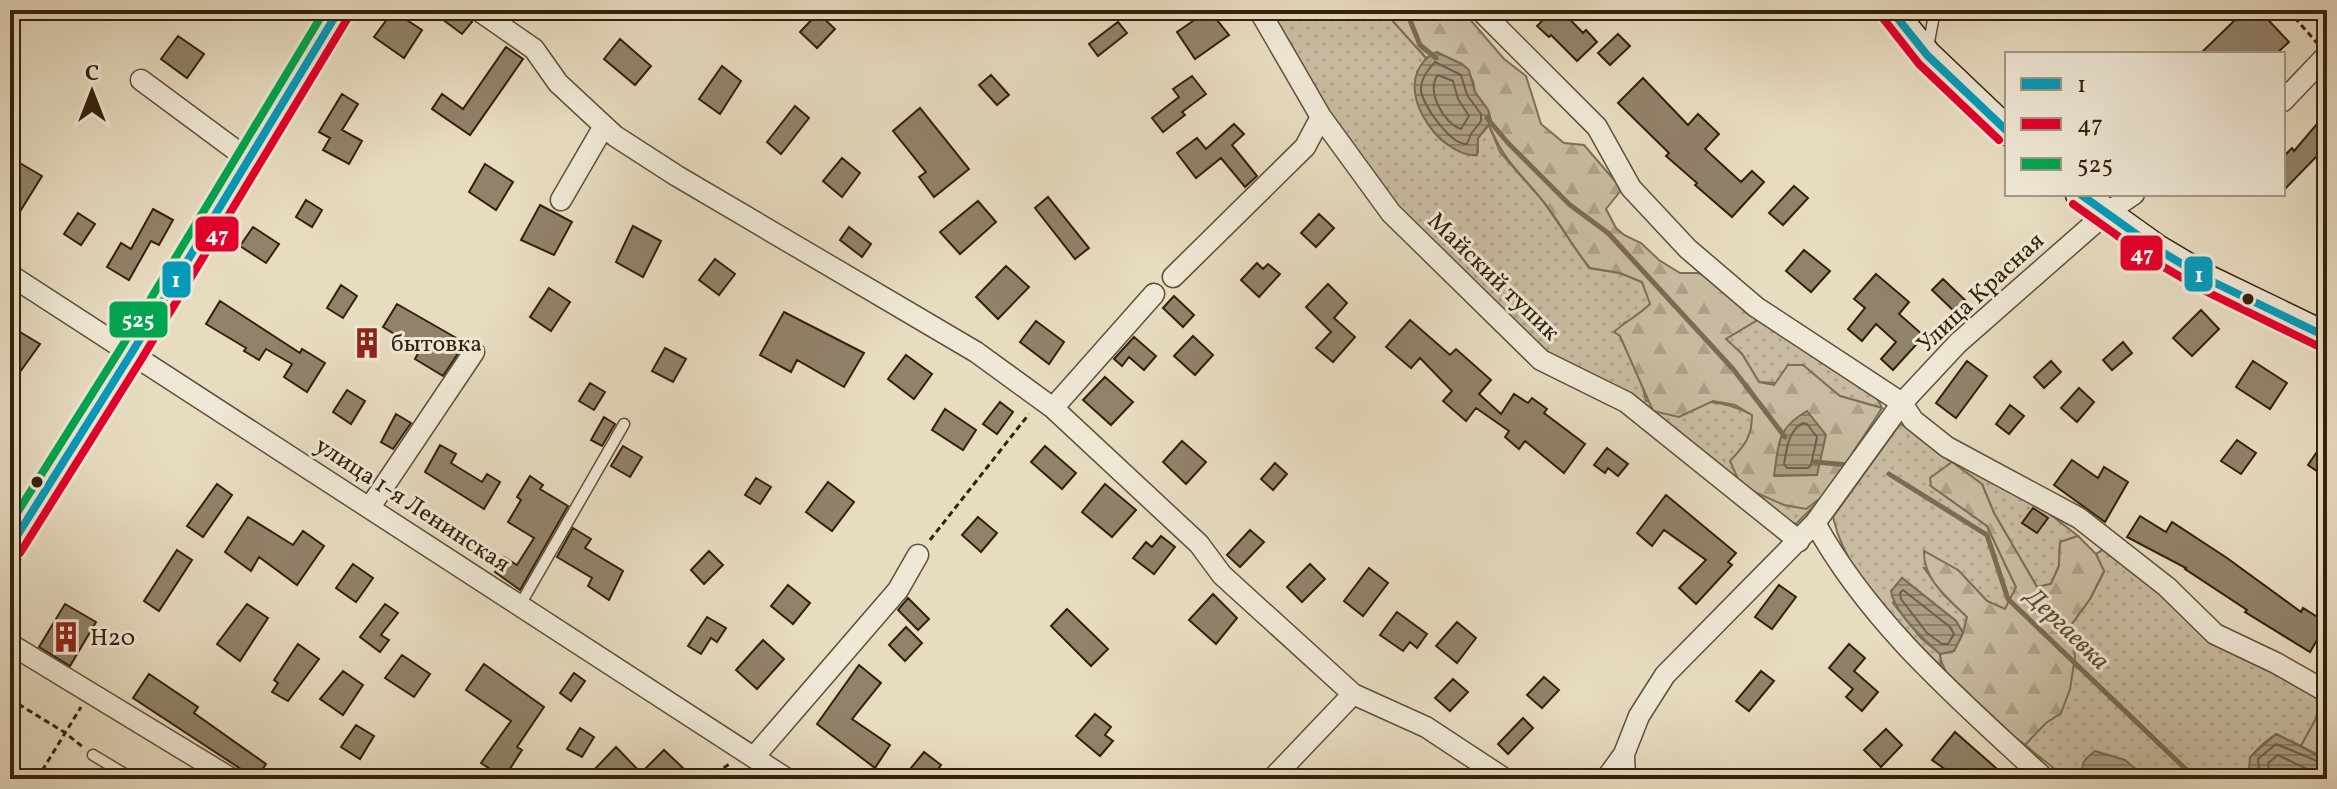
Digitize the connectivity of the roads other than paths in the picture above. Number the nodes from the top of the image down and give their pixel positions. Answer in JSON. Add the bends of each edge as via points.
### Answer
{"nodes":[{"id":1,"x":478,"y":10,"type":"edge"},
{"id":2,"x":1259,"y":10,"type":"edge"},
{"id":3,"x":1480,"y":10,"type":"edge"},
{"id":4,"x":1891,"y":10,"type":"edge"},
{"id":5,"x":1935,"y":10,"type":"edge"},
{"id":6,"x":332,"y":12,"type":"edge"},
{"id":7,"x":2322,"y":50,"type":"edge"},
{"id":8,"x":1927,"y":55,"type":"junction"},
{"id":9,"x":141,"y":80,"type":"dead end"},
{"id":10,"x":2285,"y":98,"type":"edge"},
{"id":11,"x":1321,"y":117,"type":"junction"},
{"id":12,"x":604,"y":126,"type":"junction"},
{"id":13,"x":2005,"y":129,"type":"edge"},
{"id":14,"x":249,"y":160,"type":"junction"},
{"id":15,"x":2082,"y":196,"type":"edge"},
{"id":16,"x":2131,"y":196,"type":"edge"},
{"id":17,"x":561,"y":200,"type":"dead end"},
{"id":18,"x":2105,"y":214,"type":"junction"},
{"id":19,"x":10,"y":275,"type":"edge"},
{"id":20,"x":1173,"y":277,"type":"dead end"},
{"id":21,"x":1154,"y":294,"type":"dead end"},
{"id":22,"x":2327,"y":337,"type":"edge"},
{"id":23,"x":474,"y":352,"type":"dead end"},
{"id":24,"x":131,"y":354,"type":"junction"},
{"id":25,"x":1902,"y":403,"type":"junction"},
{"id":26,"x":1053,"y":408,"type":"junction"},
{"id":27,"x":624,"y":424,"type":"dead end"},
{"id":28,"x":370,"y":507,"type":"junction"},
{"id":29,"x":1815,"y":523,"type":"junction"},
{"id":30,"x":1799,"y":541,"type":"junction"},
{"id":31,"x":10,"y":547,"type":"edge"},
{"id":32,"x":918,"y":555,"type":"road end"},
{"id":33,"x":520,"y":605,"type":"junction"},
{"id":34,"x":10,"y":644,"type":"edge"},
{"id":35,"x":2327,"y":692,"type":"edge"},
{"id":36,"x":1353,"y":694,"type":"junction"},
{"id":37,"x":1624,"y":754,"type":"junction"},
{"id":38,"x":93,"y":755,"type":"road end"},
{"id":39,"x":754,"y":757,"type":"junction"},
{"id":40,"x":133,"y":779,"type":"edge"},
{"id":41,"x":232,"y":779,"type":"edge"},
{"id":42,"x":787,"y":779,"type":"edge"},
{"id":43,"x":1272,"y":779,"type":"edge"},
{"id":44,"x":1505,"y":779,"type":"edge"},
{"id":45,"x":1606,"y":779,"type":"edge"},
{"id":46,"x":1625,"y":779,"type":"edge"},
{"id":47,"x":2045,"y":779,"type":"edge"}],
"edges":[{"from":1,"to":12,"type":"street","via":[[534,49],[558,83]]},
{"from":2,"to":11,"type":"street","name":"Майский тупик"},
{"from":3,"to":25,"type":"street","via":[[1597,127],[1631,188],[1688,249],[1756,307]]},
{"from":4,"to":8,"type":"main road"},
{"from":5,"to":8,"type":"lane"},
{"from":6,"to":14,"type":"main road"},
{"from":7,"to":10,"type":"street"},
{"from":8,"to":13,"type":"main road"},
{"from":9,"to":14,"type":"street"},
{"from":11,"to":20,"type":"street","via":[[1305,147]]},
{"from":11,"to":30,"type":"street","name":"Майский тупик","via":[[1391,213],[1541,360],[1626,402]]},
{"from":12,"to":17,"type":"street"},
{"from":12,"to":26,"type":"street","via":[[677,176],[976,352]]},
{"from":14,"to":24,"type":"main road"},
{"from":15,"to":18,"type":"main road"},
{"from":16,"to":18,"type":"street","name":"Улица Красная"},
{"from":18,"to":22,"type":"main road","via":[[2209,280]]},
{"from":18,"to":25,"type":"street","name":"Улица Красная","via":[[1958,343]]},
{"from":19,"to":24,"type":"street","name":"улица 1-я Ленинская"},
{"from":21,"to":26,"type":"street"},
{"from":23,"to":28,"type":"street"},
{"from":24,"to":28,"type":"street","name":"улица 1-я Ленинская"},
{"from":24,"to":31,"type":"main road"},
{"from":25,"to":29,"type":"street","name":"Улица Красная"},
{"from":25,"to":35,"type":"street","via":[[1913,420],[1947,447],[2079,518],[2167,587],[2215,634]]},
{"from":26,"to":36,"type":"street","via":[[1199,544],[1222,575]]},
{"from":27,"to":33,"type":"lane"},
{"from":28,"to":33,"type":"street","name":"улица 1-я Ленинская"},
{"from":29,"to":30,"type":"street","name":"Улица Красная"},
{"from":29,"to":47,"type":"street","via":[[1848,577],[1893,634]]},
{"from":30,"to":37,"type":"street","name":"Улица Красная","via":[[1665,675],[1639,716]]},
{"from":32,"to":39,"type":"street","via":[[898,590]]},
{"from":33,"to":39,"type":"street","name":"улица 1-я Ленинская"},
{"from":34,"to":41,"type":"street"},
{"from":36,"to":43,"type":"street"},
{"from":36,"to":44,"type":"street","via":[[1426,727]]},
{"from":37,"to":45,"type":"street"},
{"from":37,"to":46,"type":"street"},
{"from":38,"to":40,"type":"lane"},
{"from":39,"to":42,"type":"street","name":"улица 1-я Ленинская"}]}
